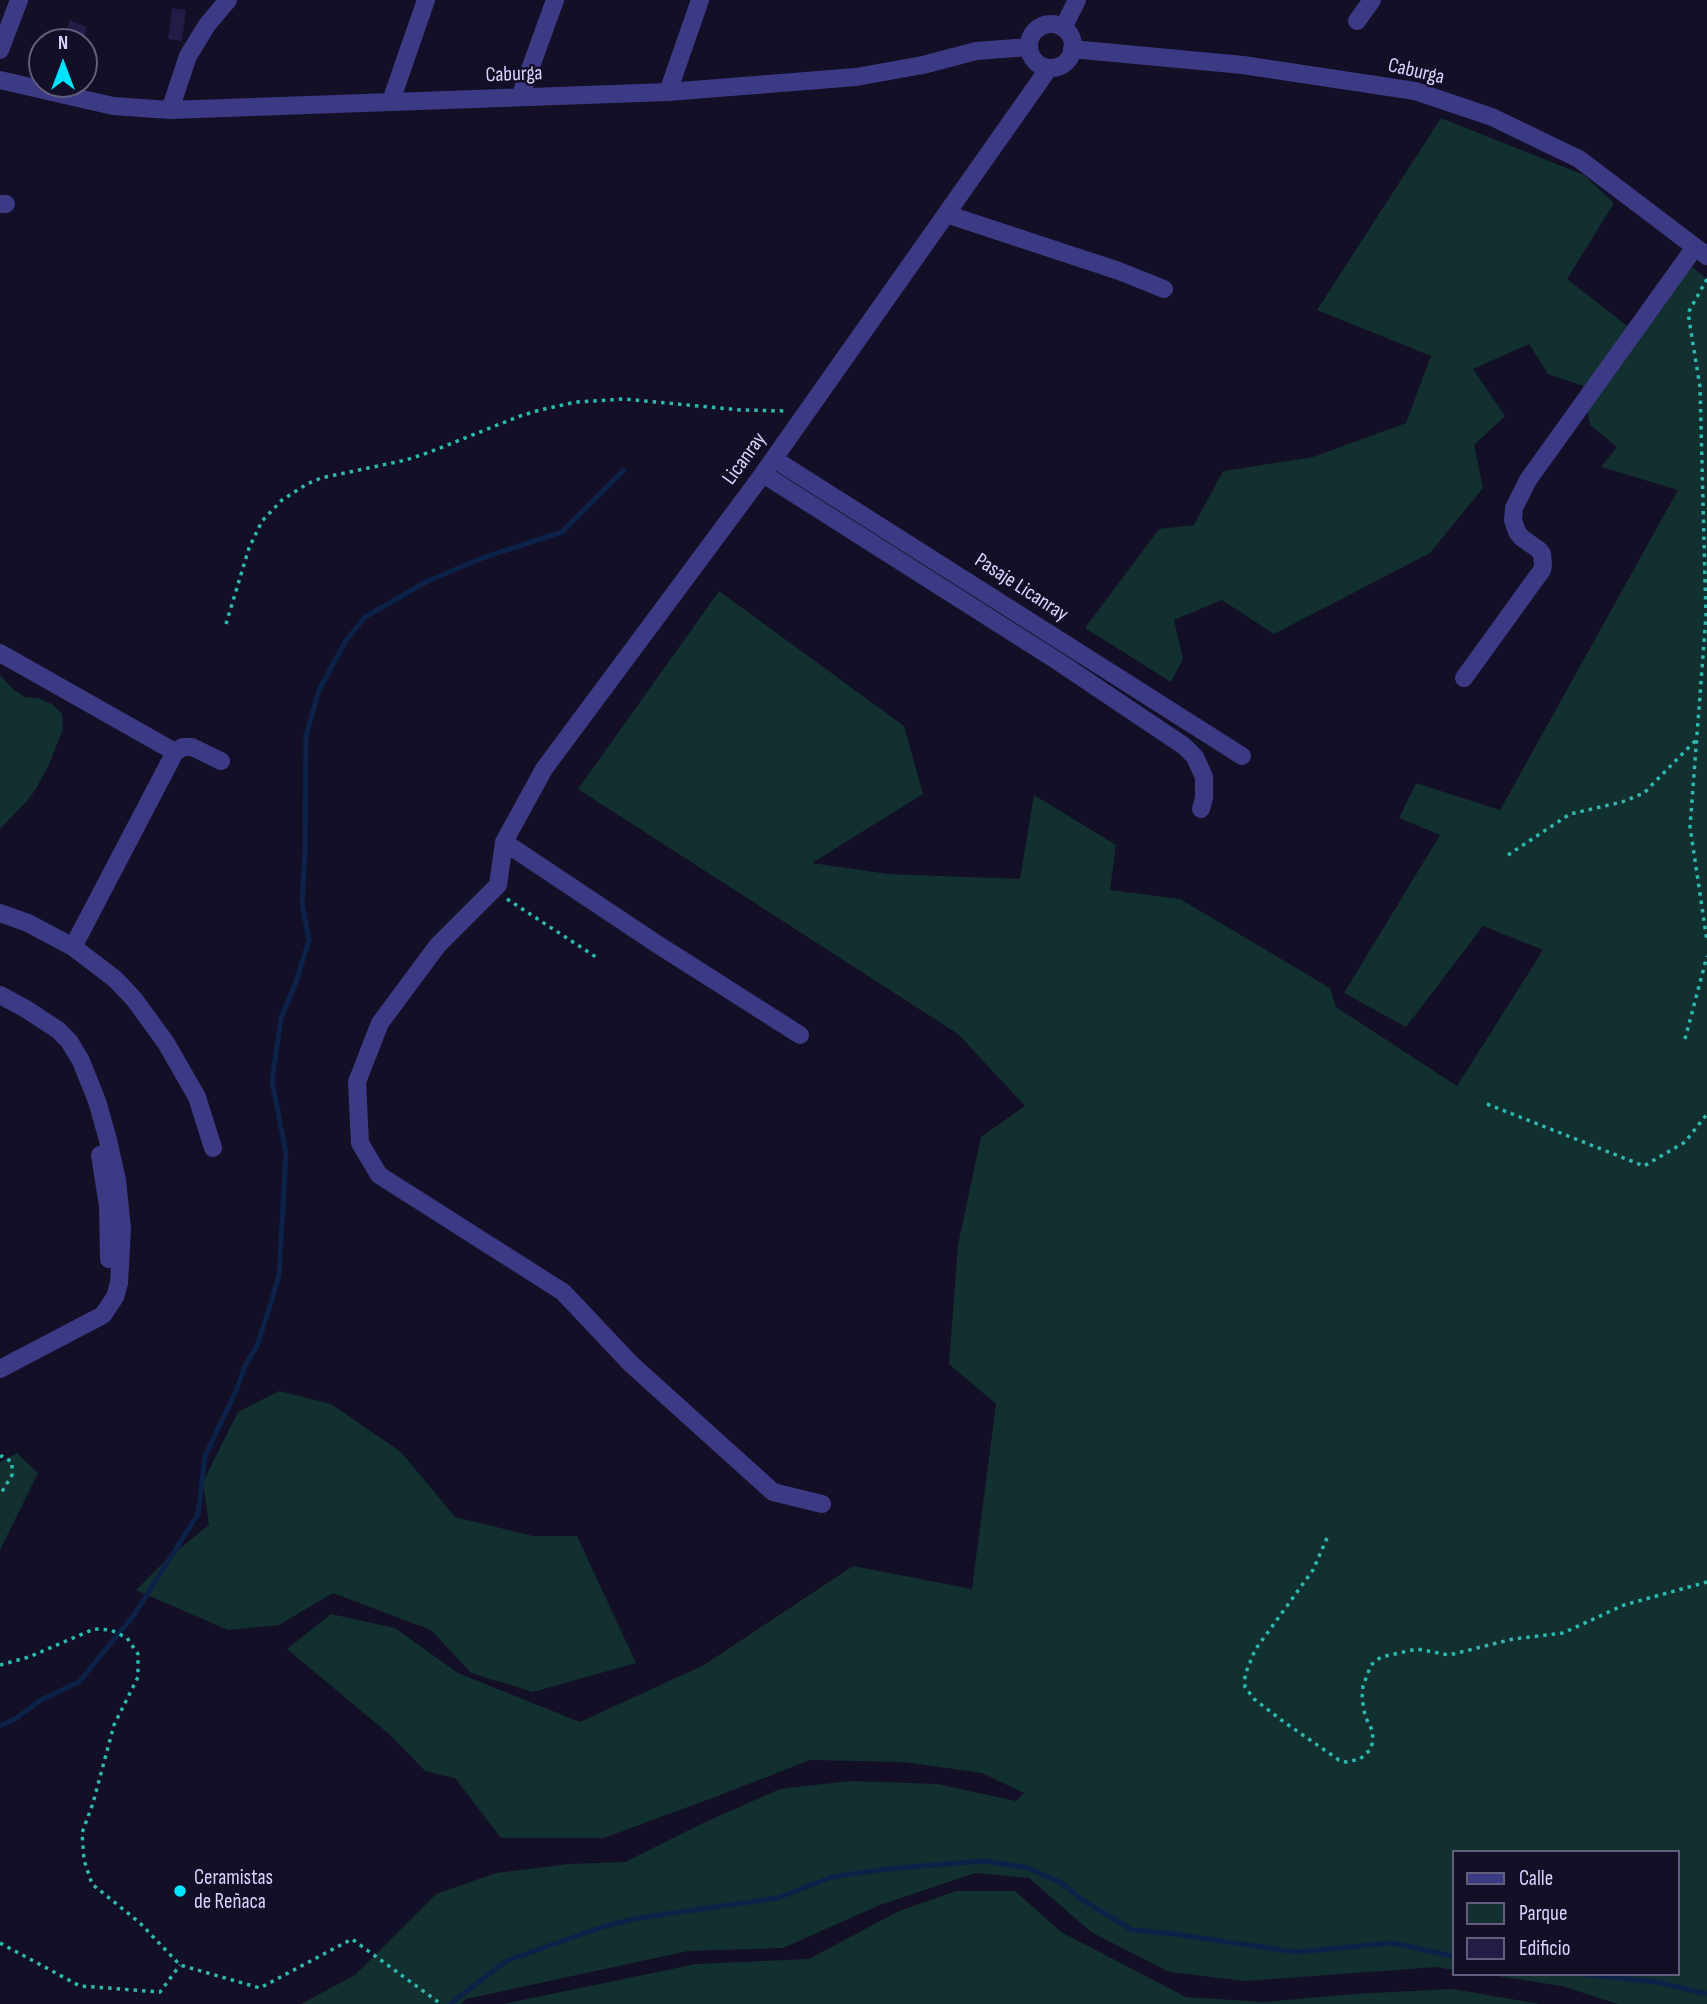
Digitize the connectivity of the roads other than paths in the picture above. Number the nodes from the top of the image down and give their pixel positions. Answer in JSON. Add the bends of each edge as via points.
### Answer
{"nodes":[{"id":1,"x":19,"y":0,"type":"edge"},
{"id":2,"x":228,"y":0,"type":"edge"},
{"id":3,"x":426,"y":0,"type":"edge"},
{"id":4,"x":555,"y":0,"type":"edge"},
{"id":5,"x":700,"y":0,"type":"edge"},
{"id":6,"x":1077,"y":0,"type":"edge"},
{"id":7,"x":1372,"y":0,"type":"edge"},
{"id":8,"x":1357,"y":21,"type":"dead end"},
{"id":9,"x":1063,"y":28,"type":"junction"},
{"id":10,"x":1029,"y":47,"type":"junction"},
{"id":11,"x":1072,"y":49,"type":"junction"},
{"id":12,"x":0,"y":50,"type":"edge"},
{"id":13,"x":1049,"y":68,"type":"junction"},
{"id":14,"x":0,"y":80,"type":"edge"},
{"id":15,"x":667,"y":92,"type":"junction"},
{"id":16,"x":520,"y":97,"type":"junction"},
{"id":17,"x":391,"y":101,"type":"junction"},
{"id":18,"x":170,"y":110,"type":"junction"},
{"id":19,"x":946,"y":214,"type":"junction"},
{"id":20,"x":1701,"y":251,"type":"edge"},
{"id":21,"x":1164,"y":289,"type":"dead end"},
{"id":22,"x":774,"y":459,"type":"junction"},
{"id":23,"x":763,"y":474,"type":"junction"},
{"id":24,"x":0,"y":653,"type":"edge"},
{"id":25,"x":1464,"y":678,"type":"dead end"},
{"id":26,"x":175,"y":752,"type":"junction"},
{"id":27,"x":1242,"y":756,"type":"dead end"},
{"id":28,"x":221,"y":761,"type":"dead end"},
{"id":29,"x":1201,"y":809,"type":"dead end"},
{"id":30,"x":504,"y":842,"type":"junction"},
{"id":31,"x":0,"y":913,"type":"edge"},
{"id":32,"x":72,"y":947,"type":"junction"},
{"id":33,"x":0,"y":995,"type":"edge"},
{"id":34,"x":800,"y":1035,"type":"dead end"},
{"id":35,"x":213,"y":1148,"type":"dead end"},
{"id":36,"x":0,"y":1369,"type":"edge"},
{"id":37,"x":822,"y":1504,"type":"dead end"}],
"edges":[{"from":1,"to":12,"type":"street"},
{"from":2,"to":18,"type":"street","via":[[188,57]]},
{"from":3,"to":17,"type":"street"},
{"from":4,"to":16,"type":"street"},
{"from":5,"to":15,"type":"street"},
{"from":6,"to":9,"type":"street"},
{"from":7,"to":8,"type":"street"},
{"from":9,"to":10,"type":"street","via":[[1050,24],[1037,29]]},
{"from":9,"to":11,"type":"street","via":[[1071,37]]},
{"from":10,"to":13,"type":"street","via":[[1037,64]]},
{"from":10,"to":15,"type":"street","name":"Caburga","via":[[976,51],[856,77]]},
{"from":11,"to":13,"type":"street","via":[[1067,61]]},
{"from":11,"to":20,"type":"street","name":"Caburga","via":[[1243,65],[1415,91],[1492,117],[1579,159]]},
{"from":13,"to":19,"type":"street","name":"Licanray"},
{"from":14,"to":18,"type":"street","name":"Caburga","via":[[113,106]]},
{"from":15,"to":16,"type":"street","name":"Caburga"},
{"from":16,"to":17,"type":"street","name":"Caburga"},
{"from":17,"to":18,"type":"street","name":"Caburga"},
{"from":19,"to":21,"type":"street"},
{"from":19,"to":22,"type":"street","name":"Licanray"},
{"from":20,"to":25,"type":"street","via":[[1528,480],[1513,520],[1521,538],[1542,554],[1544,565]]},
{"from":22,"to":23,"type":"street","name":"Licanray"},
{"from":22,"to":27,"type":"street","name":"Pasaje Licanray"},
{"from":23,"to":29,"type":"street","via":[[1184,746],[1204,777]]},
{"from":23,"to":30,"type":"street","name":"Licanray","via":[[544,769]]},
{"from":24,"to":26,"type":"street"},
{"from":26,"to":28,"type":"street","via":[[192,747]]},
{"from":26,"to":32,"type":"street"},
{"from":30,"to":34,"type":"street"},
{"from":30,"to":37,"type":"street","name":"Licanray","via":[[498,885],[438,945],[380,1023],[357,1082],[360,1143],[379,1175],[563,1292],[631,1364],[773,1492]]},
{"from":31,"to":32,"type":"street"},
{"from":32,"to":35,"type":"street","via":[[115,979],[151,1020],[197,1097]]},
{"from":33,"to":36,"type":"street","via":[[58,1030],[81,1061],[97,1101],[117,1180],[122,1229],[119,1283],[103,1315]]}]}
